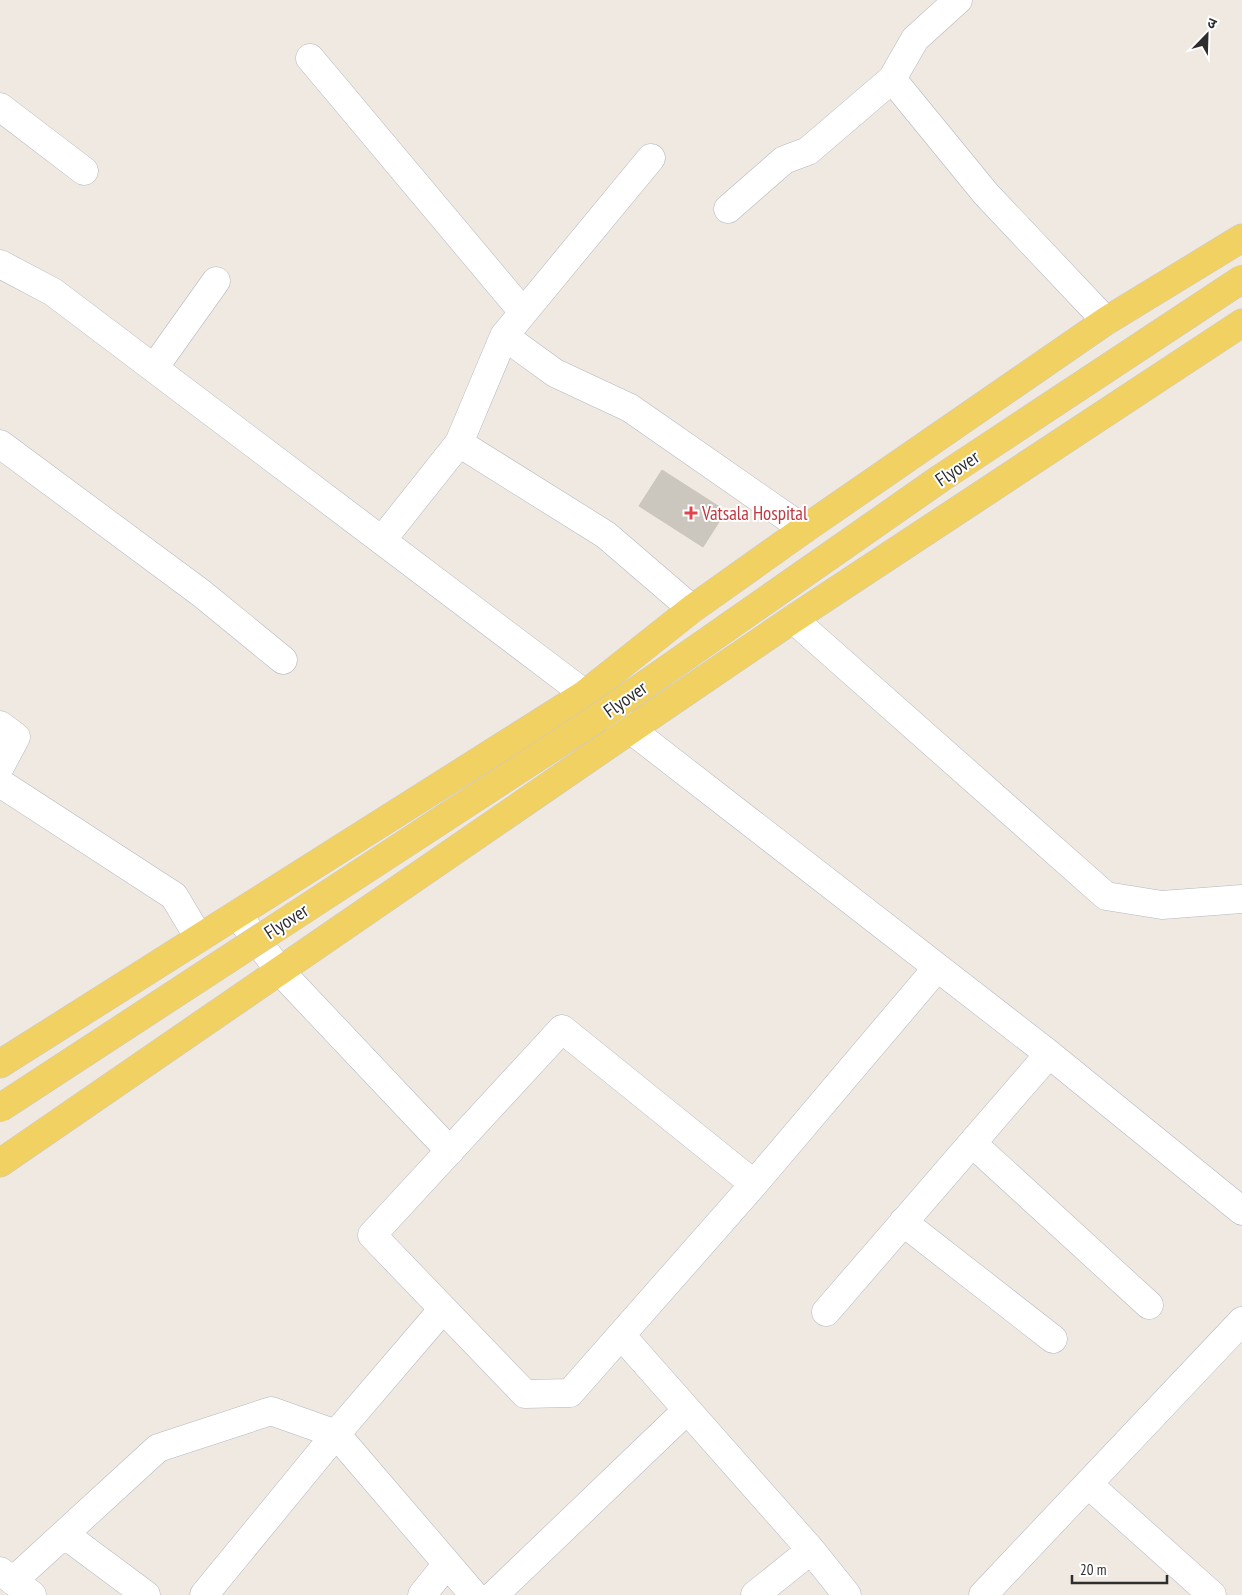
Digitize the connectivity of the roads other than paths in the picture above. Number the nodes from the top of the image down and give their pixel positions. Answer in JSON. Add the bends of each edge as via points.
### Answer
{"nodes":[{"id":1,"x":958,"y":0,"type":"edge"},
{"id":2,"x":310,"y":58,"type":"dead end"},
{"id":3,"x":892,"y":79,"type":"junction"},
{"id":4,"x":0,"y":107,"type":"edge"},
{"id":5,"x":651,"y":158,"type":"dead end"},
{"id":6,"x":84,"y":171,"type":"dead end"},
{"id":7,"x":728,"y":208,"type":"dead end"},
{"id":8,"x":1242,"y":238,"type":"edge"},
{"id":9,"x":0,"y":264,"type":"edge"},
{"id":10,"x":1242,"y":279,"type":"edge"},
{"id":11,"x":216,"y":281,"type":"dead end"},
{"id":12,"x":523,"y":312,"type":"junction"},
{"id":13,"x":1106,"y":321,"type":"junction"},
{"id":14,"x":1242,"y":323,"type":"edge"},
{"id":15,"x":504,"y":336,"type":"junction"},
{"id":16,"x":154,"y":368,"type":"junction"},
{"id":17,"x":459,"y":443,"type":"junction"},
{"id":18,"x":0,"y":444,"type":"edge"},
{"id":19,"x":806,"y":528,"type":"junction"},
{"id":20,"x":382,"y":540,"type":"junction"},
{"id":21,"x":692,"y":609,"type":"junction"},
{"id":22,"x":793,"y":619,"type":"junction"},
{"id":23,"x":283,"y":660,"type":"dead end"},
{"id":24,"x":585,"y":694,"type":"junction"},
{"id":25,"x":0,"y":725,"type":"edge"},
{"id":26,"x":630,"y":730,"type":"junction"},
{"id":27,"x":0,"y":767,"type":"edge"},
{"id":28,"x":0,"y":783,"type":"edge"},
{"id":29,"x":1242,"y":899,"type":"edge"},
{"id":30,"x":237,"y":914,"type":"junction"},
{"id":31,"x":200,"y":938,"type":"junction"},
{"id":32,"x":937,"y":968,"type":"junction"},
{"id":33,"x":279,"y":970,"type":"junction"},
{"id":34,"x":1049,"y":1054,"type":"junction"},
{"id":35,"x":0,"y":1064,"type":"edge"},
{"id":36,"x":0,"y":1108,"type":"edge"},
{"id":37,"x":972,"y":1143,"type":"junction"},
{"id":38,"x":450,"y":1151,"type":"junction"},
{"id":39,"x":0,"y":1163,"type":"edge"},
{"id":40,"x":754,"y":1184,"type":"junction"},
{"id":41,"x":1242,"y":1211,"type":"edge"},
{"id":42,"x":903,"y":1222,"type":"junction"},
{"id":43,"x":1149,"y":1305,"type":"dead end"},
{"id":44,"x":443,"y":1309,"type":"junction"},
{"id":45,"x":826,"y":1312,"type":"dead end"},
{"id":46,"x":1242,"y":1321,"type":"edge"},
{"id":47,"x":621,"y":1335,"type":"junction"},
{"id":48,"x":1053,"y":1339,"type":"dead end"},
{"id":49,"x":687,"y":1410,"type":"junction"},
{"id":50,"x":336,"y":1434,"type":"junction"},
{"id":51,"x":1088,"y":1484,"type":"junction"},
{"id":52,"x":64,"y":1534,"type":"junction"},
{"id":53,"x":811,"y":1550,"type":"junction"},
{"id":54,"x":447,"y":1564,"type":"junction"},
{"id":55,"x":15,"y":1582,"type":"edge"},
{"id":56,"x":994,"y":1591,"type":"edge"},
{"id":57,"x":146,"y":1595,"type":"edge"},
{"id":58,"x":204,"y":1595,"type":"edge"},
{"id":59,"x":422,"y":1595,"type":"edge"},
{"id":60,"x":474,"y":1595,"type":"edge"},
{"id":61,"x":494,"y":1595,"type":"edge"},
{"id":62,"x":755,"y":1595,"type":"edge"},
{"id":63,"x":847,"y":1595,"type":"edge"},
{"id":64,"x":1212,"y":1595,"type":"edge"}],
"edges":[{"from":1,"to":3,"type":"street","via":[[916,39]]},
{"from":2,"to":12,"type":"street"},
{"from":3,"to":7,"type":"street","via":[[808,151],[784,160]]},
{"from":3,"to":13,"type":"street","via":[[986,194]]},
{"from":4,"to":6,"type":"street"},
{"from":5,"to":12,"type":"street"},
{"from":8,"to":13,"type":"main road"},
{"from":9,"to":16,"type":"street","via":[[53,292]]},
{"from":10,"to":36,"type":"main road","name":"Flyover","bridge":true,"via":[[941,478],[593,722]]},
{"from":11,"to":16,"type":"street"},
{"from":12,"to":15,"type":"street"},
{"from":13,"to":19,"type":"main road"},
{"from":14,"to":22,"type":"main road"},
{"from":15,"to":17,"type":"street"},
{"from":15,"to":19,"type":"street","via":[[555,372],[630,408]]},
{"from":16,"to":20,"type":"street"},
{"from":17,"to":20,"type":"street"},
{"from":17,"to":21,"type":"street","via":[[606,535]]},
{"from":18,"to":23,"type":"street","via":[[201,593]]},
{"from":19,"to":21,"type":"main road"},
{"from":20,"to":24,"type":"street"},
{"from":21,"to":24,"type":"main road"},
{"from":22,"to":26,"type":"main road"},
{"from":22,"to":29,"type":"street","via":[[1106,896],[1162,905]]},
{"from":24,"to":26,"type":"street"},
{"from":24,"to":30,"type":"main road"},
{"from":25,"to":27,"type":"street","via":[[16,737]]},
{"from":26,"to":32,"type":"street"},
{"from":26,"to":33,"type":"main road"},
{"from":28,"to":31,"type":"street","via":[[174,896]]},
{"from":30,"to":31,"type":"main road"},
{"from":30,"to":33,"type":"street"},
{"from":31,"to":35,"type":"main road"},
{"from":32,"to":34,"type":"street"},
{"from":32,"to":40,"type":"street"},
{"from":33,"to":38,"type":"street"},
{"from":33,"to":39,"type":"main road"},
{"from":34,"to":37,"type":"street"},
{"from":34,"to":41,"type":"street"},
{"from":37,"to":42,"type":"street"},
{"from":37,"to":43,"type":"street"},
{"from":38,"to":40,"type":"street","via":[[562,1029]]},
{"from":38,"to":44,"type":"street","via":[[372,1236]]},
{"from":40,"to":47,"type":"street"},
{"from":42,"to":45,"type":"street"},
{"from":42,"to":48,"type":"street"},
{"from":44,"to":47,"type":"street","via":[[525,1394],[570,1393]]},
{"from":44,"to":50,"type":"street"},
{"from":46,"to":51,"type":"street"},
{"from":47,"to":49,"type":"street"},
{"from":49,"to":53,"type":"street"},
{"from":49,"to":61,"type":"street"},
{"from":50,"to":52,"type":"street","via":[[271,1411],[158,1448]]},
{"from":50,"to":54,"type":"street"},
{"from":50,"to":58,"type":"street"},
{"from":51,"to":56,"type":"street"},
{"from":51,"to":64,"type":"street"},
{"from":52,"to":55,"type":"street"},
{"from":52,"to":57,"type":"street"},
{"from":53,"to":62,"type":"street"},
{"from":53,"to":63,"type":"street"},
{"from":54,"to":59,"type":"street"},
{"from":54,"to":60,"type":"street"}]}
